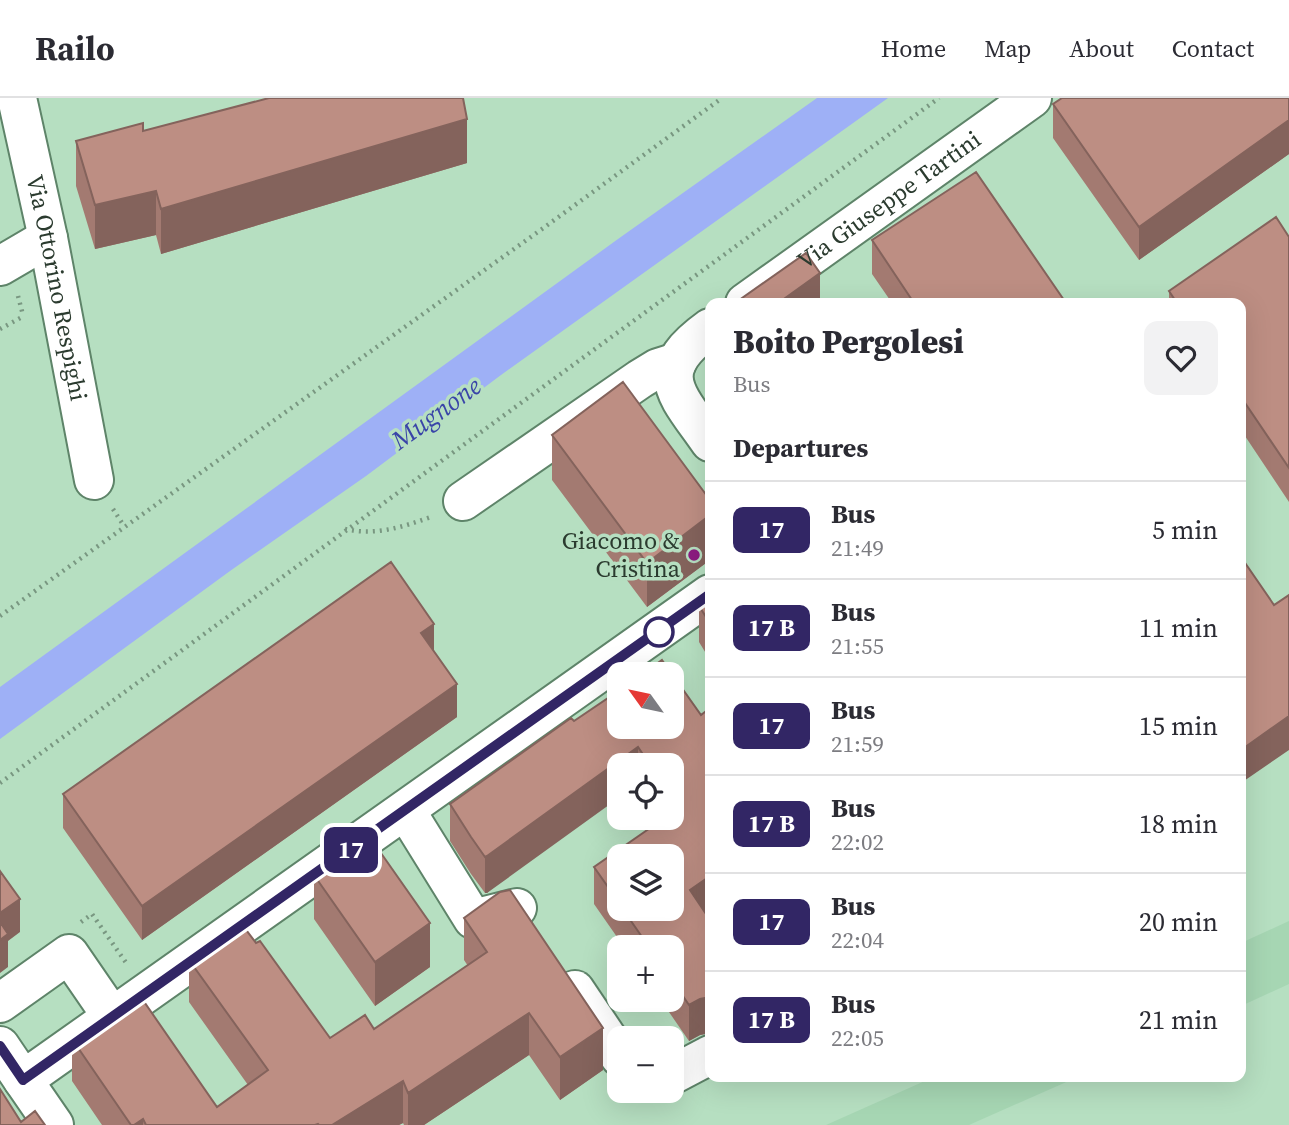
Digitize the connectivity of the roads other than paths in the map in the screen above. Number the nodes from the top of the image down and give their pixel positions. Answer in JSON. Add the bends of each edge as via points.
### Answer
{"nodes":[{"id":1,"x":17,"y":98,"type":"edge"},
{"id":2,"x":1032,"y":98,"type":"edge"},
{"id":3,"x":48,"y":238,"type":"junction"},
{"id":4,"x":0,"y":266,"type":"edge"},
{"id":5,"x":752,"y":298,"type":"edge"},
{"id":6,"x":705,"y":332,"type":"edge"},
{"id":7,"x":677,"y":362,"type":"junction"},
{"id":8,"x":705,"y":435,"type":"edge"},
{"id":9,"x":94,"y":480,"type":"dead end"},
{"id":10,"x":463,"y":501,"type":"road end"},
{"id":11,"x":705,"y":598,"type":"edge"},
{"id":12,"x":406,"y":811,"type":"junction"},
{"id":13,"x":534,"y":930,"type":"edge"},
{"id":14,"x":558,"y":965,"type":"edge"},
{"id":15,"x":0,"y":1003,"type":"edge"},
{"id":16,"x":113,"y":1018,"type":"junction"},
{"id":17,"x":607,"y":1038,"type":"edge"},
{"id":18,"x":0,"y":1046,"type":"edge"},
{"id":19,"x":705,"y":1058,"type":"edge"},
{"id":20,"x":684,"y":1069,"type":"edge"},
{"id":21,"x":23,"y":1080,"type":"junction"},
{"id":22,"x":54,"y":1125,"type":"edge"}],
"edges":[{"from":1,"to":3,"type":"street","name":"Via Ottorino Respighi"},
{"from":2,"to":5,"type":"street","name":"Via Giuseppe Tartini"},
{"from":3,"to":4,"type":"street"},
{"from":3,"to":9,"type":"street","name":"Via Ottorino Respighi"},
{"from":6,"to":7,"type":"street"},
{"from":7,"to":8,"type":"street","via":[[676,393]]},
{"from":7,"to":10,"type":"street","via":[[640,379]]},
{"from":11,"to":12,"type":"street"},
{"from":12,"to":13,"type":"street","via":[[473,919],[519,907]]},
{"from":12,"to":16,"type":"street"},
{"from":14,"to":17,"type":"street"},
{"from":15,"to":16,"type":"street","via":[[69,954]]},
{"from":16,"to":21,"type":"street"},
{"from":18,"to":21,"type":"street"},
{"from":19,"to":20,"type":"street"},
{"from":21,"to":22,"type":"street"}]}
